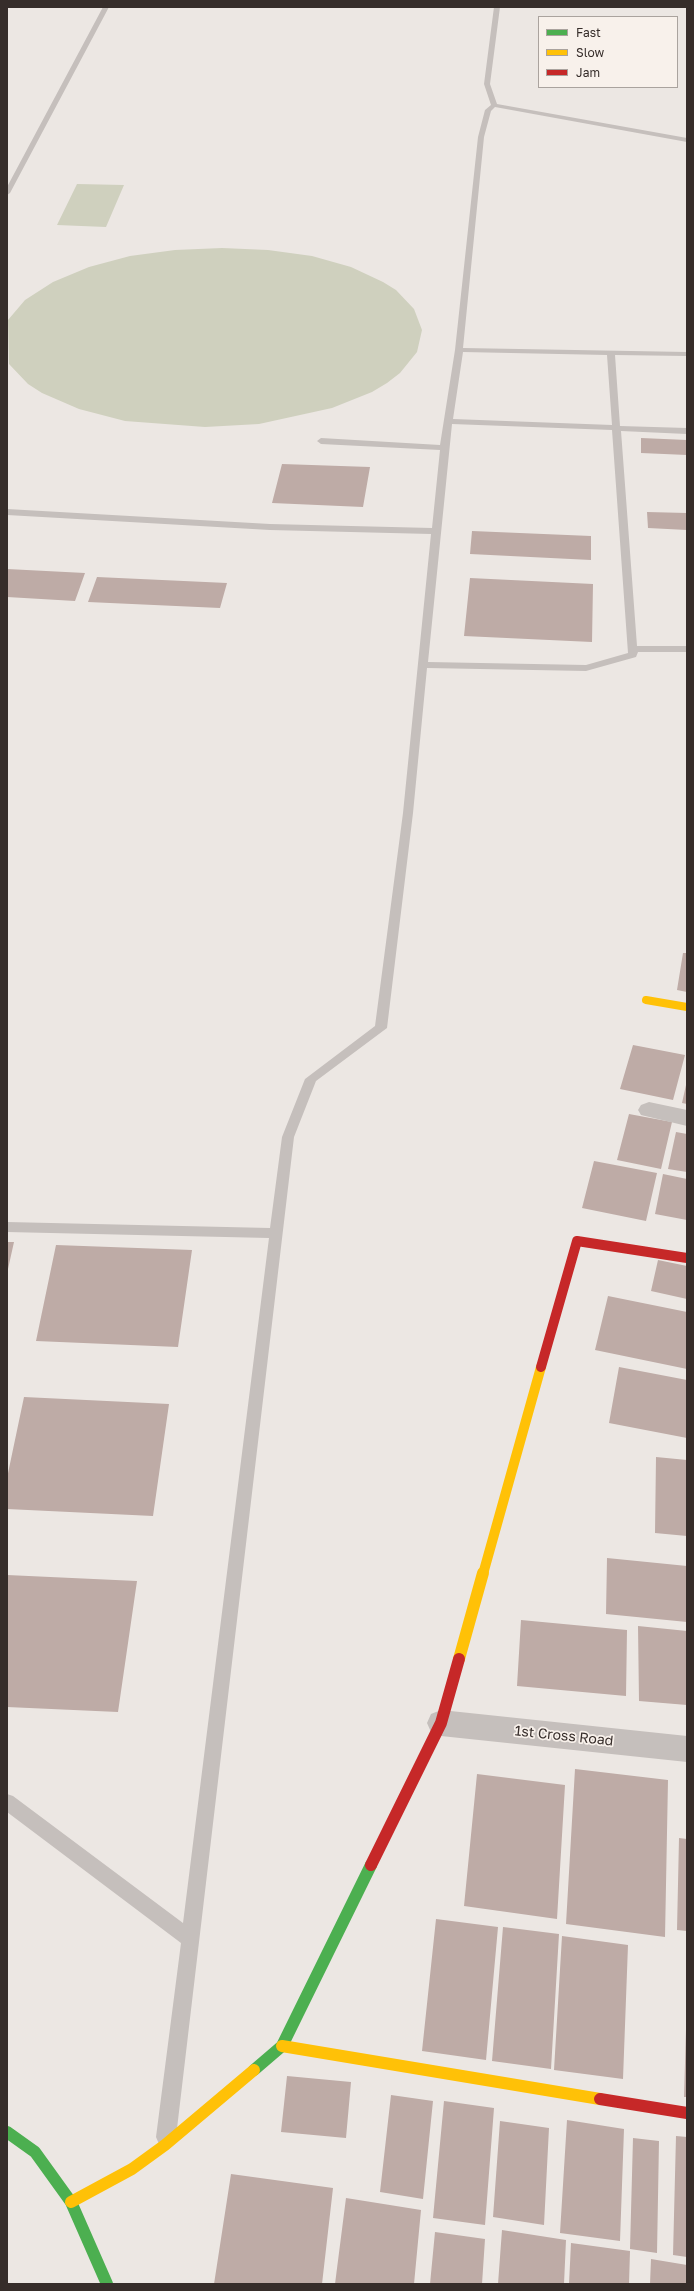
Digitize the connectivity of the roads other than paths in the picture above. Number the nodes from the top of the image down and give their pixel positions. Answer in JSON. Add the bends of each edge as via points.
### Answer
{"nodes":[{"id":1,"x":106,"y":7,"type":"edge"},
{"id":2,"x":497,"y":7,"type":"edge"},
{"id":3,"x":494,"y":106,"type":"junction"},
{"id":4,"x":687,"y":140,"type":"edge"},
{"id":5,"x":7,"y":193,"type":"edge"},
{"id":6,"x":459,"y":350,"type":"junction"},
{"id":7,"x":611,"y":354,"type":"junction"},
{"id":8,"x":687,"y":354,"type":"edge"},
{"id":9,"x":448,"y":421,"type":"junction"},
{"id":10,"x":617,"y":427,"type":"junction"},
{"id":11,"x":687,"y":431,"type":"edge"},
{"id":12,"x":321,"y":441,"type":"dead end"},
{"id":13,"x":444,"y":448,"type":"junction"},
{"id":14,"x":7,"y":512,"type":"edge"},
{"id":15,"x":436,"y":532,"type":"junction"},
{"id":16,"x":633,"y":649,"type":"junction"},
{"id":17,"x":687,"y":649,"type":"edge"},
{"id":18,"x":423,"y":665,"type":"junction"},
{"id":19,"x":646,"y":1000,"type":"dead end"},
{"id":20,"x":687,"y":1007,"type":"edge"},
{"id":21,"x":649,"y":1110,"type":"dead end"},
{"id":22,"x":687,"y":1118,"type":"edge"},
{"id":23,"x":7,"y":1228,"type":"edge"},
{"id":24,"x":277,"y":1233,"type":"junction"},
{"id":25,"x":687,"y":1258,"type":"edge"},
{"id":26,"x":441,"y":1723,"type":"junction"},
{"id":27,"x":687,"y":1749,"type":"edge"},
{"id":28,"x":7,"y":1802,"type":"edge"},
{"id":29,"x":190,"y":1939,"type":"junction"},
{"id":30,"x":282,"y":2046,"type":"junction"},
{"id":31,"x":687,"y":2113,"type":"edge"},
{"id":32,"x":7,"y":2132,"type":"edge"},
{"id":33,"x":165,"y":2145,"type":"junction"},
{"id":34,"x":71,"y":2202,"type":"junction"},
{"id":35,"x":107,"y":2284,"type":"edge"}],
"edges":[{"from":1,"to":5,"type":"lane"},
{"from":2,"to":3,"type":"lane","via":[[487,84]]},
{"from":3,"to":4,"type":"lane"},
{"from":3,"to":6,"type":"lane","via":[[488,110],[481,137]]},
{"from":6,"to":7,"type":"lane"},
{"from":6,"to":9,"type":"lane"},
{"from":7,"to":8,"type":"lane"},
{"from":7,"to":10,"type":"lane"},
{"from":9,"to":10,"type":"lane"},
{"from":9,"to":13,"type":"lane"},
{"from":10,"to":11,"type":"lane"},
{"from":10,"to":16,"type":"lane"},
{"from":12,"to":13,"type":"lane"},
{"from":13,"to":15,"type":"lane"},
{"from":14,"to":15,"type":"lane","via":[[270,527]]},
{"from":15,"to":18,"type":"lane"},
{"from":16,"to":17,"type":"lane"},
{"from":16,"to":18,"type":"lane","via":[[633,655],[586,668]]},
{"from":18,"to":24,"type":"lane","via":[[408,813],[381,1028],[311,1079],[288,1137]]},
{"from":19,"to":20,"type":"street"},
{"from":21,"to":22,"type":"street"},
{"from":23,"to":24,"type":"lane"},
{"from":24,"to":29,"type":"lane"},
{"from":25,"to":26,"type":"street","via":[[577,1241]]},
{"from":26,"to":27,"type":"street","name":"1st Cross Road"},
{"from":26,"to":30,"type":"street"},
{"from":28,"to":29,"type":"lane"},
{"from":29,"to":33,"type":"lane"},
{"from":30,"to":31,"type":"street"},
{"from":30,"to":33,"type":"street"},
{"from":32,"to":34,"type":"street","via":[[35,2152]]},
{"from":33,"to":34,"type":"street","via":[[132,2169]]},
{"from":34,"to":35,"type":"street"}]}
